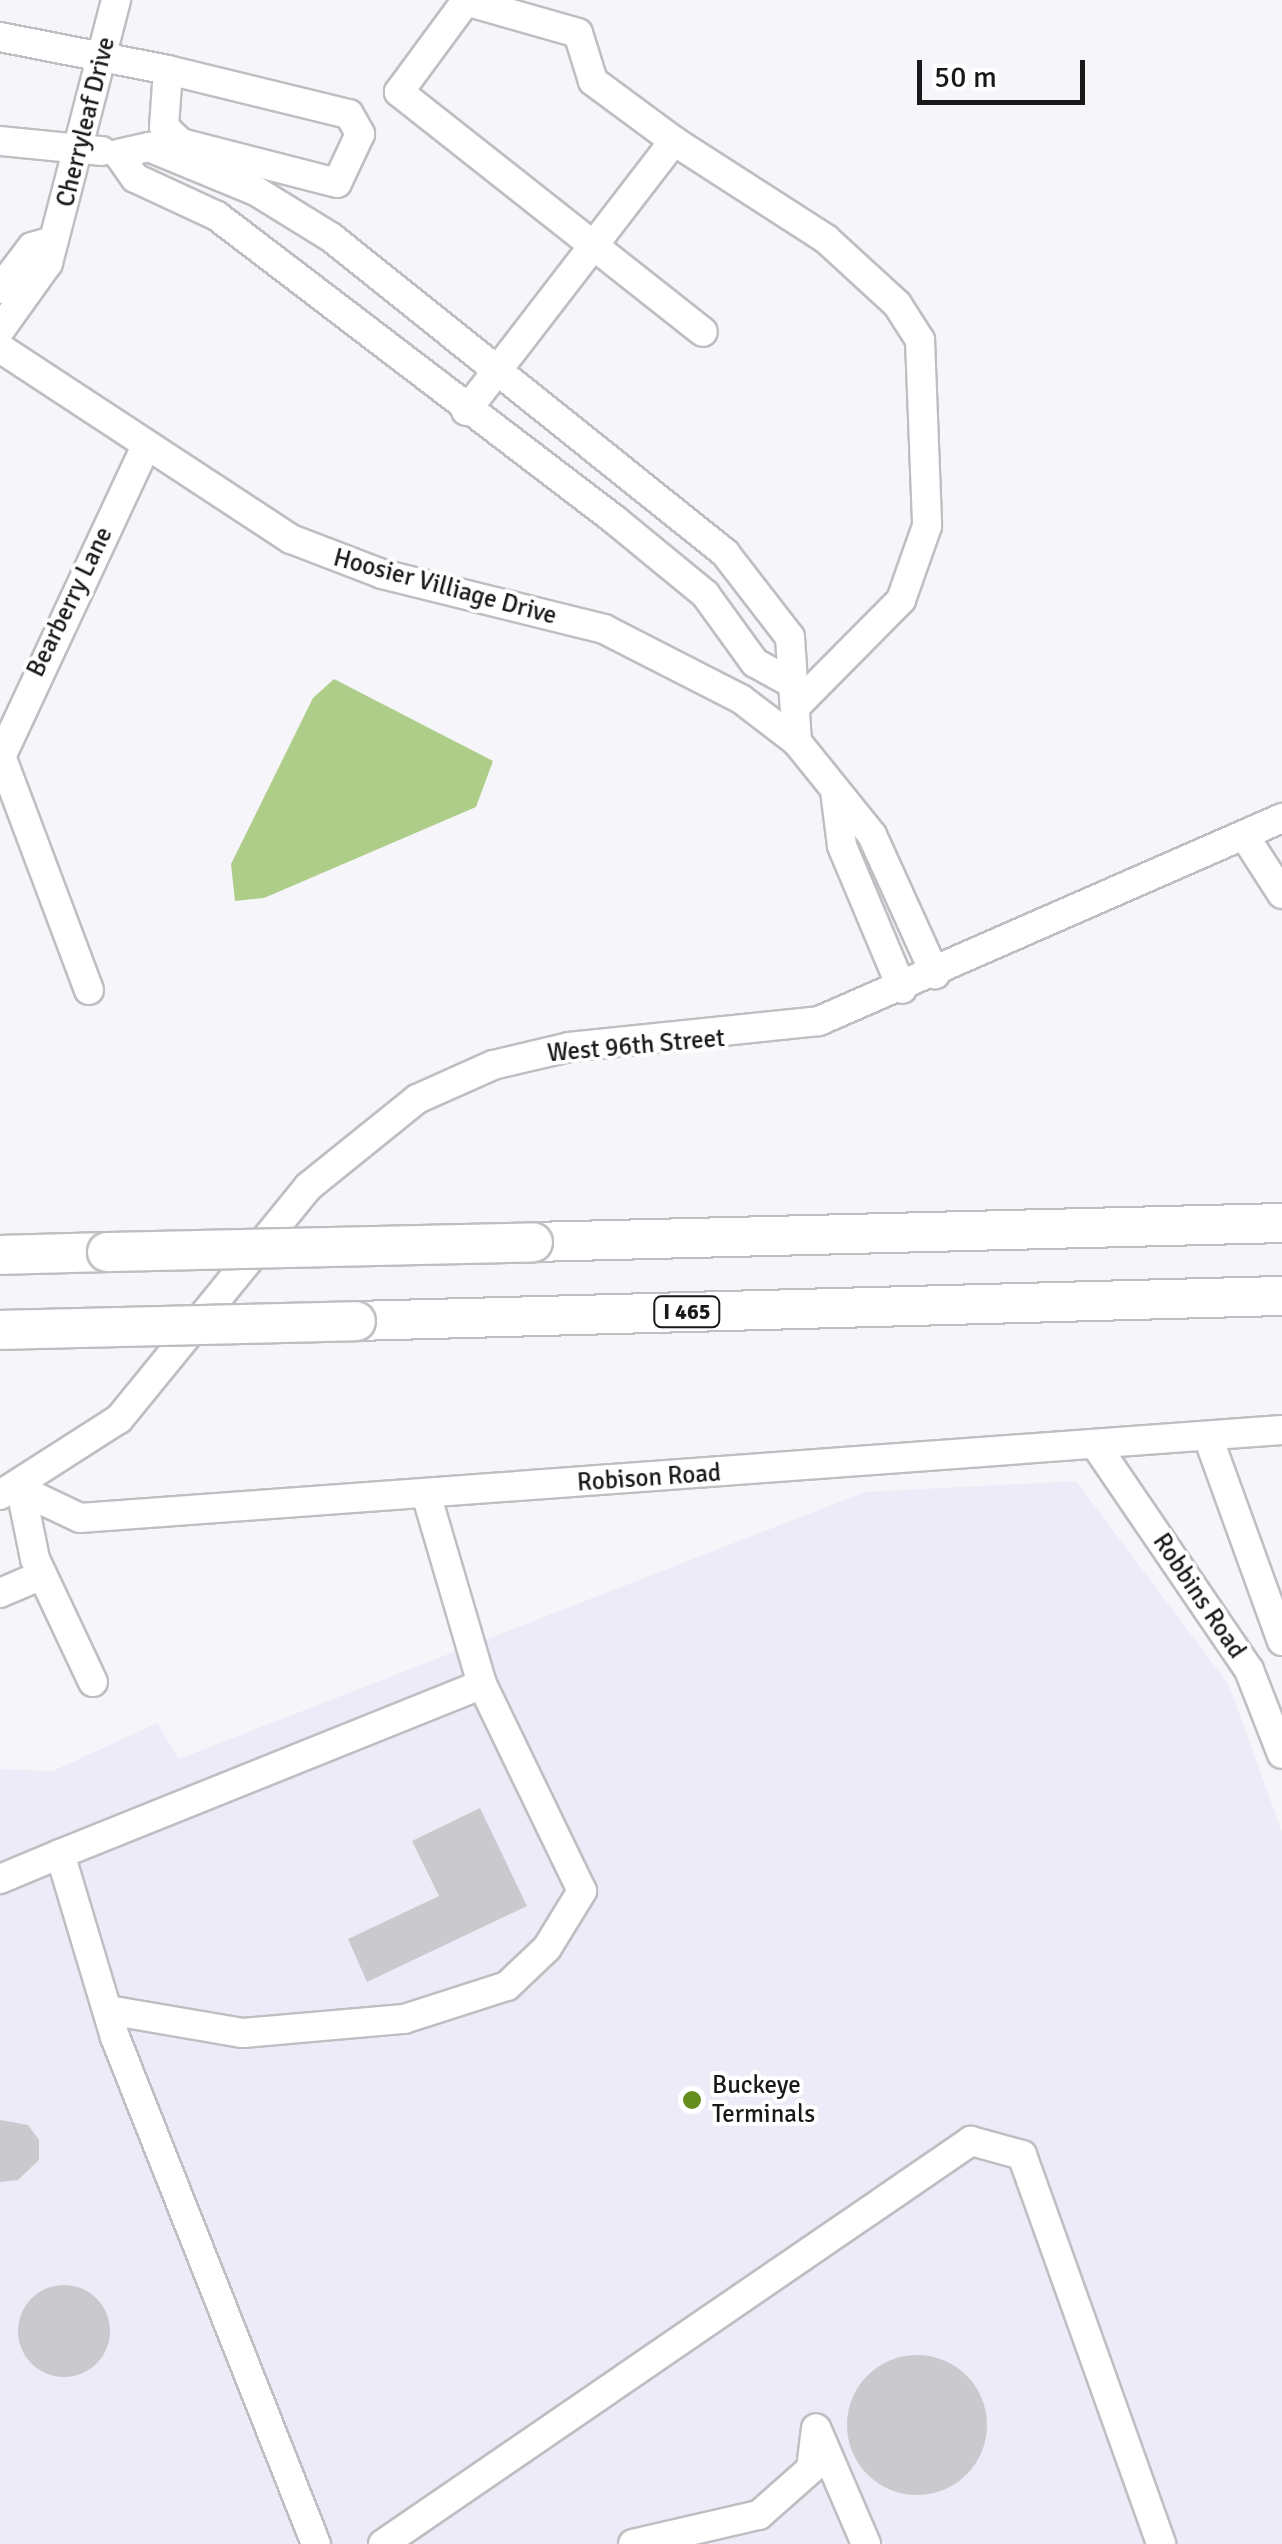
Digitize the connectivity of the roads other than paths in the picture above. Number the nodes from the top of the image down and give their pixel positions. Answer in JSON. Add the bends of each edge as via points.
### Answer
{"nodes":[{"id":1,"x":116,"y":0,"type":"edge"},
{"id":2,"x":2,"y":41,"type":"edge"},
{"id":3,"x":103,"y":57,"type":"junction"},
{"id":4,"x":168,"y":70,"type":"junction"},
{"id":5,"x":674,"y":141,"type":"junction"},
{"id":6,"x":0,"y":142,"type":"edge"},
{"id":7,"x":84,"y":147,"type":"junction"},
{"id":8,"x":118,"y":154,"type":"junction"},
{"id":9,"x":50,"y":242,"type":"junction"},
{"id":10,"x":593,"y":246,"type":"junction"},
{"id":11,"x":0,"y":289,"type":"edge"},
{"id":12,"x":0,"y":330,"type":"edge"},
{"id":13,"x":703,"y":332,"type":"dead end"},
{"id":14,"x":0,"y":348,"type":"edge"},
{"id":15,"x":497,"y":369,"type":"junction"},
{"id":16,"x":466,"y":412,"type":"junction"},
{"id":17,"x":145,"y":448,"type":"junction"},
{"id":18,"x":792,"y":692,"type":"junction"},
{"id":19,"x":797,"y":742,"type":"junction"},
{"id":20,"x":1,"y":757,"type":"edge"},
{"id":21,"x":835,"y":790,"type":"junction"},
{"id":22,"x":1282,"y":818,"type":"edge"},
{"id":23,"x":1244,"y":835,"type":"junction"},
{"id":24,"x":1282,"y":894,"type":"edge"},
{"id":25,"x":935,"y":974,"type":"junction"},
{"id":26,"x":902,"y":988,"type":"junction"},
{"id":27,"x":89,"y":990,"type":"dead end"},
{"id":28,"x":1282,"y":1223,"type":"edge"},
{"id":29,"x":0,"y":1256,"type":"edge"},
{"id":30,"x":1282,"y":1296,"type":"edge"},
{"id":31,"x":0,"y":1330,"type":"edge"},
{"id":32,"x":1282,"y":1430,"type":"edge"},
{"id":33,"x":1208,"y":1437,"type":"junction"},
{"id":34,"x":1097,"y":1447,"type":"junction"},
{"id":35,"x":11,"y":1493,"type":"edge"},
{"id":36,"x":426,"y":1494,"type":"junction"},
{"id":37,"x":42,"y":1575,"type":"junction"},
{"id":38,"x":0,"y":1593,"type":"edge"},
{"id":39,"x":1282,"y":1641,"type":"edge"},
{"id":40,"x":93,"y":1682,"type":"dead end"},
{"id":41,"x":482,"y":1684,"type":"junction"},
{"id":42,"x":1282,"y":1754,"type":"edge"},
{"id":43,"x":60,"y":1854,"type":"junction"},
{"id":44,"x":0,"y":1879,"type":"edge"},
{"id":45,"x":108,"y":2010,"type":"junction"},
{"id":46,"x":316,"y":2544,"type":"edge"},
{"id":47,"x":383,"y":2544,"type":"edge"},
{"id":48,"x":632,"y":2544,"type":"edge"},
{"id":49,"x":866,"y":2544,"type":"edge"},
{"id":50,"x":1161,"y":2544,"type":"edge"}],
"edges":[{"from":1,"to":3,"type":"street","name":"Cherryleaf Drive"},
{"from":2,"to":3,"type":"street"},
{"from":3,"to":4,"type":"street"},
{"from":3,"to":7,"type":"street","name":"Cherryleaf Drive"},
{"from":4,"to":4,"type":"street","via":[[164,127],[181,143],[337,183],[360,134],[350,114]]},
{"from":5,"to":10,"type":"street"},
{"from":5,"to":10,"type":"street","via":[[593,81],[578,33],[466,1],[399,92]]},
{"from":5,"to":18,"type":"street","via":[[826,239],[897,304],[920,340],[927,526],[901,600]]},
{"from":6,"to":7,"type":"street"},
{"from":7,"to":8,"type":"street"},
{"from":7,"to":9,"type":"street","name":"Cherryleaf Drive"},
{"from":8,"to":15,"type":"street","via":[[149,147],[256,191],[332,238]]},
{"from":8,"to":16,"type":"street","via":[[135,178],[217,216]]},
{"from":9,"to":11,"type":"street","via":[[32,248]]},
{"from":9,"to":12,"type":"street","name":"Cherryleaf Drive","via":[[48,262]]},
{"from":10,"to":13,"type":"street"},
{"from":10,"to":15,"type":"street"},
{"from":14,"to":17,"type":"street","name":"Hoosier Villiage Drive"},
{"from":15,"to":16,"type":"street"},
{"from":15,"to":18,"type":"street","via":[[736,564],[790,637]]},
{"from":16,"to":18,"type":"street","via":[[705,594],[755,664]]},
{"from":17,"to":19,"type":"street","name":"Hoosier Villiage Drive","via":[[345,564],[604,629],[663,654]]},
{"from":17,"to":20,"type":"street","name":"Bearberry Lane"},
{"from":18,"to":19,"type":"street"},
{"from":19,"to":21,"type":"street","name":"Hoosier Villiage Drive"},
{"from":20,"to":27,"type":"street"},
{"from":21,"to":25,"type":"street","name":"Hoosier Villiage Drive","via":[[872,835]]},
{"from":21,"to":26,"type":"street","via":[[842,846]]},
{"from":22,"to":23,"type":"street","name":"West 96th Street"},
{"from":23,"to":24,"type":"street"},
{"from":23,"to":25,"type":"street","name":"West 96th Street"},
{"from":25,"to":26,"type":"street","name":"West 96th Street"},
{"from":26,"to":35,"type":"street","name":"West 96th Street","via":[[819,1021],[744,1036],[569,1047],[493,1065],[417,1099],[308,1187],[130,1408]]},
{"from":28,"to":29,"type":"highway","bridge":true},
{"from":30,"to":31,"type":"highway","number":"I 465","bridge":true},
{"from":32,"to":33,"type":"street","name":"Robison Road"},
{"from":33,"to":34,"type":"street","name":"Robison Road"},
{"from":33,"to":39,"type":"street"},
{"from":34,"to":36,"type":"street","name":"Robison Road"},
{"from":34,"to":42,"type":"street","name":"Robbins Road","via":[[1249,1670]]},
{"from":35,"to":36,"type":"street","name":"Robison Road","via":[[80,1518]]},
{"from":35,"to":37,"type":"street"},
{"from":36,"to":41,"type":"street"},
{"from":37,"to":38,"type":"street"},
{"from":37,"to":40,"type":"street"},
{"from":41,"to":43,"type":"street"},
{"from":41,"to":45,"type":"street","via":[[582,1890],[547,1948],[507,1986],[404,2019],[243,2033]]},
{"from":43,"to":44,"type":"street"},
{"from":43,"to":45,"type":"street"},
{"from":45,"to":46,"type":"street"},
{"from":47,"to":50,"type":"street","via":[[971,2141],[1022,2155]]},
{"from":48,"to":49,"type":"street","via":[[759,2514],[811,2469],[816,2428]]}]}
